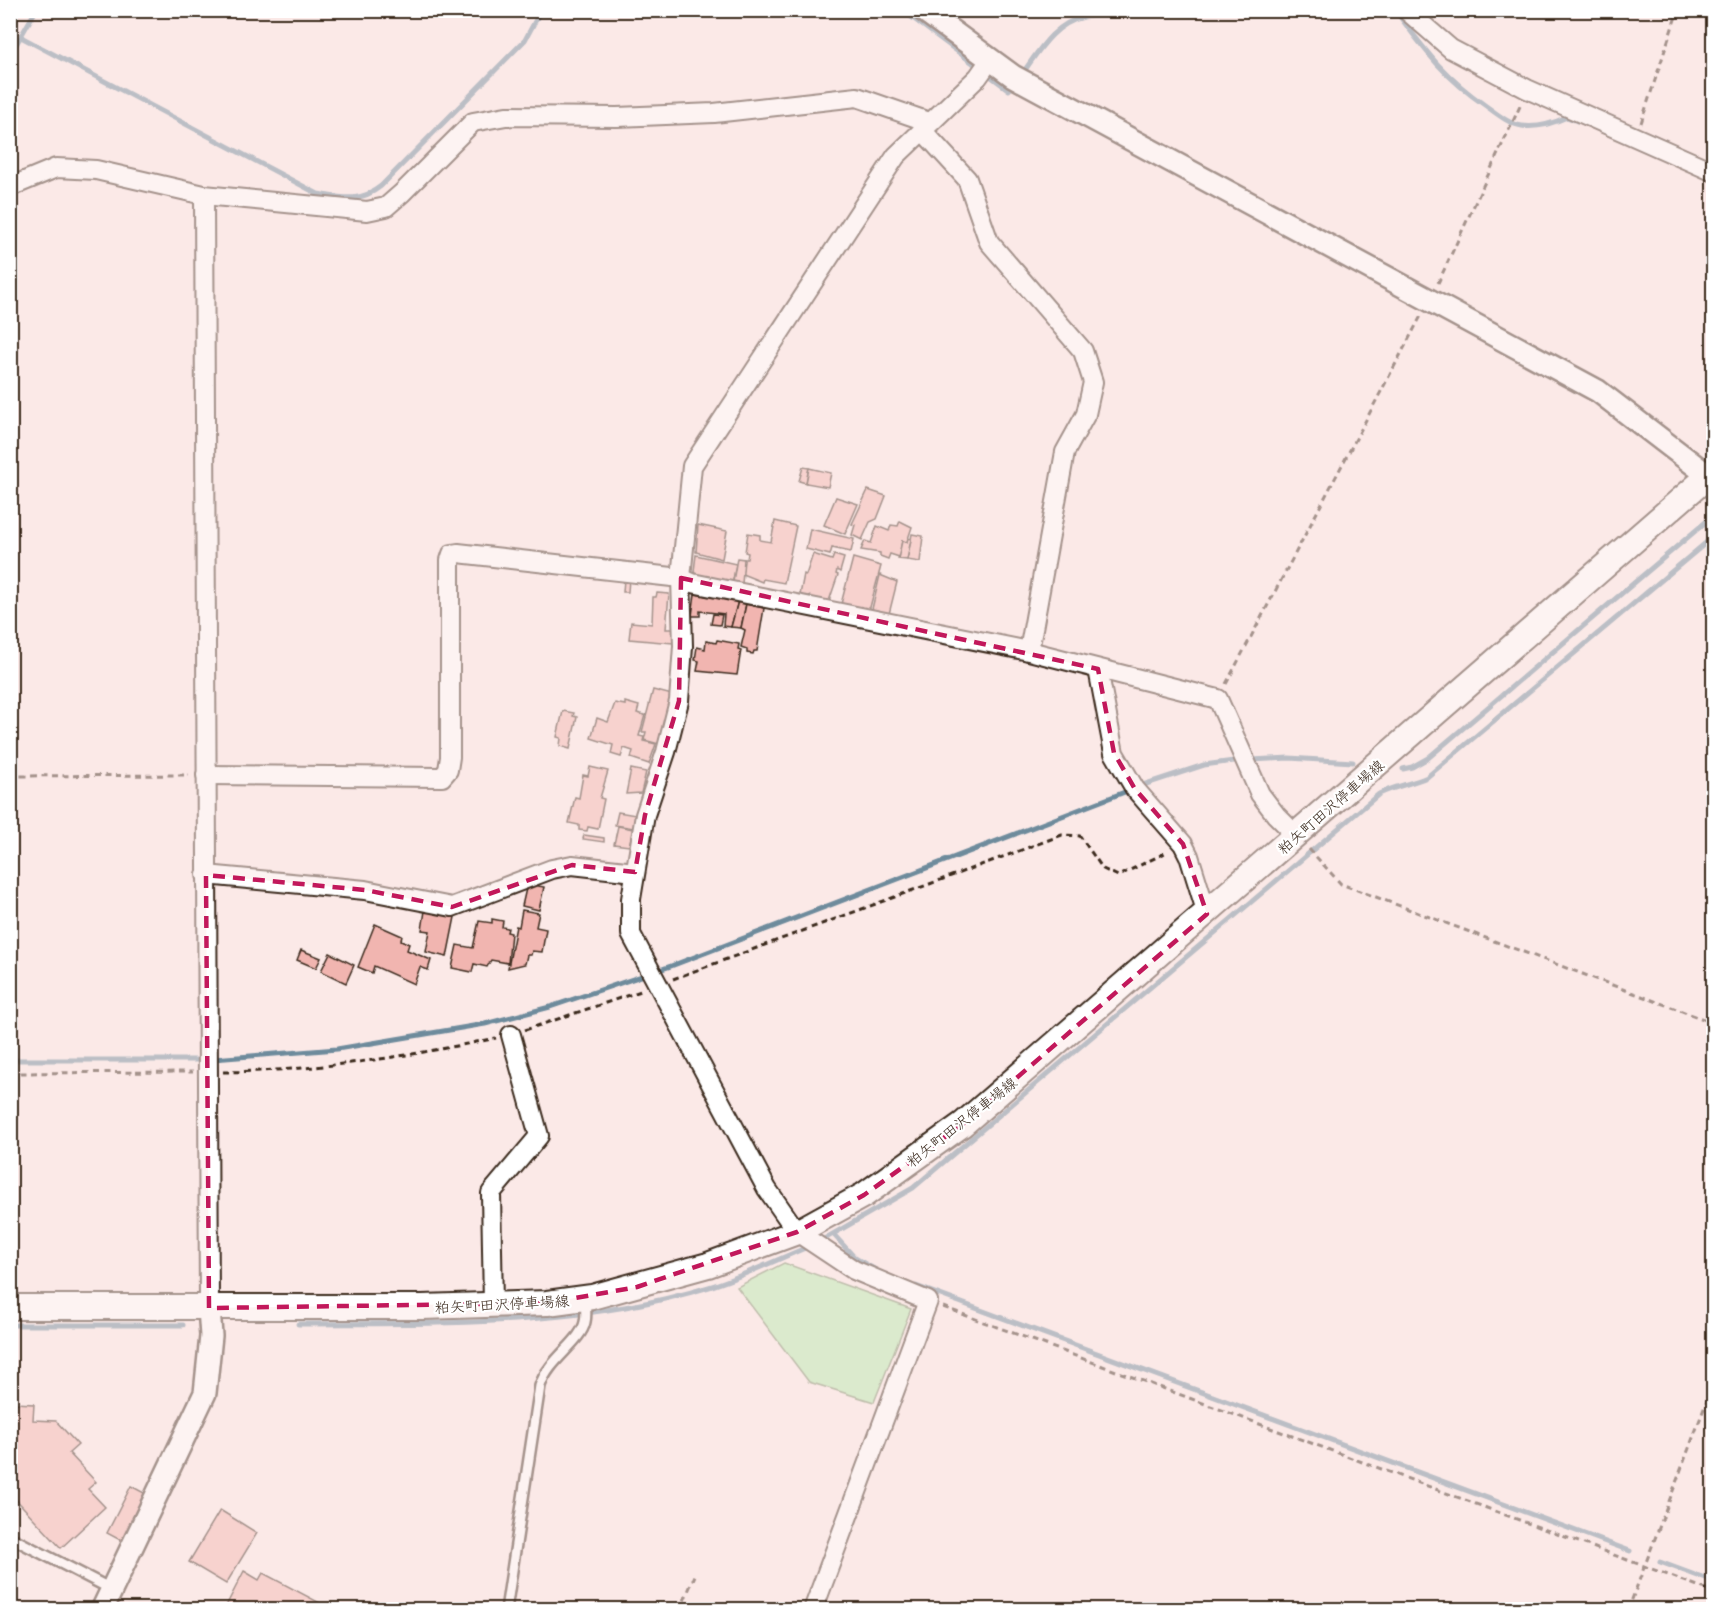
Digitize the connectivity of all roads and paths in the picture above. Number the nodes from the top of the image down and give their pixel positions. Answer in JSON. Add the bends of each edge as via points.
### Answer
{"nodes":[{"id":1,"x":923,"y":10,"type":"edge"},
{"id":2,"x":1406,"y":10,"type":"edge"},
{"id":3,"x":1678,"y":10,"type":"edge"},
{"id":4,"x":985,"y":68,"type":"junction"},
{"id":5,"x":1514,"y":118,"type":"dead end"},
{"id":6,"x":926,"y":126,"type":"junction"},
{"id":7,"x":1636,"y":137,"type":"junction"},
{"id":8,"x":1713,"y":172,"type":"edge"},
{"id":9,"x":10,"y":187,"type":"edge"},
{"id":10,"x":204,"y":195,"type":"junction"},
{"id":11,"x":1429,"y":300,"type":"junction"},
{"id":12,"x":1712,"y":475,"type":"edge"},
{"id":13,"x":681,"y":578,"type":"junction"},
{"id":14,"x":1029,"y":651,"type":"junction"},
{"id":15,"x":1098,"y":669,"type":"junction"},
{"id":16,"x":1218,"y":699,"type":"junction"},
{"id":17,"x":206,"y":775,"type":"junction"},
{"id":18,"x":10,"y":776,"type":"edge"},
{"id":19,"x":1301,"y":840,"type":"junction"},
{"id":20,"x":1182,"y":844,"type":"junction"},
{"id":21,"x":635,"y":872,"type":"junction"},
{"id":22,"x":206,"y":875,"type":"junction"},
{"id":23,"x":1207,"y":914,"type":"junction"},
{"id":24,"x":660,"y":984,"type":"junction"},
{"id":25,"x":1713,"y":1023,"type":"edge"},
{"id":26,"x":511,"y":1035,"type":"junction"},
{"id":27,"x":207,"y":1072,"type":"junction"},
{"id":28,"x":10,"y":1073,"type":"edge"},
{"id":29,"x":797,"y":1232,"type":"junction"},
{"id":30,"x":585,"y":1298,"type":"junction"},
{"id":31,"x":928,"y":1301,"type":"junction"},
{"id":32,"x":494,"y":1305,"type":"junction"},
{"id":33,"x":10,"y":1306,"type":"edge"},
{"id":34,"x":209,"y":1308,"type":"junction"},
{"id":35,"x":1713,"y":1382,"type":"edge"},
{"id":36,"x":10,"y":1537,"type":"edge"},
{"id":37,"x":1644,"y":1566,"type":"junction"},
{"id":38,"x":696,"y":1574,"type":"dead end"},
{"id":39,"x":111,"y":1589,"type":"junction"},
{"id":40,"x":1713,"y":1592,"type":"edge"},
{"id":41,"x":102,"y":1610,"type":"edge"},
{"id":42,"x":506,"y":1610,"type":"edge"},
{"id":43,"x":680,"y":1610,"type":"edge"},
{"id":44,"x":813,"y":1610,"type":"edge"},
{"id":45,"x":1628,"y":1610,"type":"edge"}],
"edges":[{"from":1,"to":4,"type":"street"},
{"from":2,"to":7,"type":"street","via":[[1451,49]]},
{"from":3,"to":7,"type":"path"},
{"from":4,"to":6,"type":"street"},
{"from":4,"to":11,"type":"street","via":[[1021,80]]},
{"from":5,"to":11,"type":"path"},
{"from":6,"to":10,"type":"street","via":[[857,97],[714,113],[506,116],[473,122],[386,207],[367,212]]},
{"from":6,"to":13,"type":"street","via":[[896,156],[692,466]]},
{"from":6,"to":14,"type":"street","via":[[967,179],[989,242],[1083,351],[1093,382],[1086,414],[1065,452]]},
{"from":7,"to":8,"type":"street"},
{"from":9,"to":10,"type":"street","via":[[56,168],[96,170]]},
{"from":10,"to":17,"type":"street"},
{"from":11,"to":12,"type":"street","via":[[1598,391]]},
{"from":11,"to":16,"type":"path"},
{"from":12,"to":19,"type":"main road","name":"粕矢町田沢停車場線"},
{"from":13,"to":14,"type":"street"},
{"from":13,"to":17,"type":"street","via":[[452,554],[450,757],[442,777]]},
{"from":13,"to":21,"type":"street","via":[[683,646],[679,701],[645,815]]},
{"from":14,"to":15,"type":"street"},
{"from":15,"to":16,"type":"street"},
{"from":15,"to":20,"type":"street","via":[[1114,753],[1128,778]]},
{"from":16,"to":19,"type":"street","via":[[1269,807]]},
{"from":17,"to":18,"type":"path"},
{"from":17,"to":22,"type":"street"},
{"from":19,"to":23,"type":"main road","name":"粕矢町田沢停車場線"},
{"from":19,"to":25,"type":"path","via":[[1341,884]]},
{"from":20,"to":23,"type":"street"},
{"from":20,"to":24,"type":"path","via":[[1118,876],[1103,869],[1080,836],[1062,835]]},
{"from":21,"to":22,"type":"street","via":[[572,865],[552,868],[452,907],[365,890]]},
{"from":21,"to":24,"type":"street","via":[[630,934]]},
{"from":22,"to":27,"type":"street"},
{"from":23,"to":29,"type":"main road","name":"粕矢町田沢停車場線","via":[[963,1124],[864,1195]]},
{"from":24,"to":26,"type":"path"},
{"from":24,"to":29,"type":"street","via":[[767,1189]]},
{"from":26,"to":27,"type":"path","via":[[406,1055],[285,1071]]},
{"from":26,"to":32,"type":"street","via":[[539,1136],[491,1193]]},
{"from":27,"to":28,"type":"path"},
{"from":27,"to":34,"type":"street"},
{"from":29,"to":30,"type":"main road","name":"粕矢町田沢停車場線","via":[[708,1265]]},
{"from":29,"to":31,"type":"street","via":[[854,1270]]},
{"from":30,"to":32,"type":"main road","name":"粕矢町田沢停車場線","via":[[547,1304]]},
{"from":30,"to":42,"type":"lane","via":[[585,1324],[580,1335],[557,1356],[540,1386]]},
{"from":31,"to":37,"type":"path"},
{"from":31,"to":44,"type":"street"},
{"from":32,"to":34,"type":"main road","name":"粕矢町田沢停車場線"},
{"from":33,"to":34,"type":"main road","name":"粕矢町田沢停車場線"},
{"from":34,"to":39,"type":"street","via":[[211,1336],[205,1393]]},
{"from":35,"to":37,"type":"path"},
{"from":36,"to":39,"type":"lane"},
{"from":37,"to":40,"type":"path"},
{"from":37,"to":45,"type":"path"},
{"from":38,"to":43,"type":"path"},
{"from":39,"to":41,"type":"street"}]}
